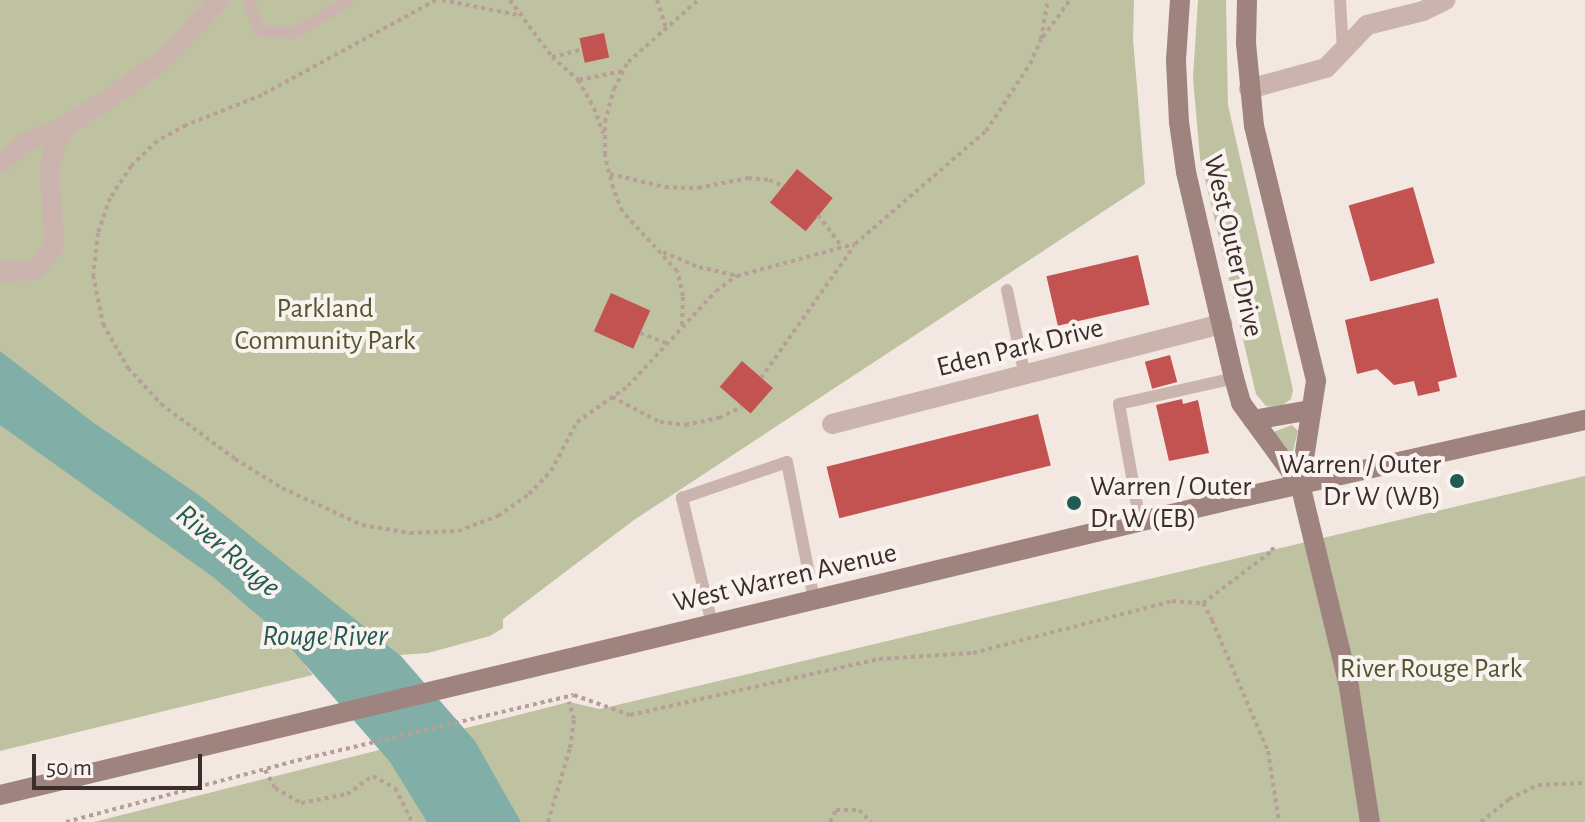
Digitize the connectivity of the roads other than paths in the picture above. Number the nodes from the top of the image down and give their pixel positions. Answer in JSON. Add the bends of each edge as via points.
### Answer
{"nodes":[{"id":1,"x":219,"y":0,"type":"edge"},
{"id":2,"x":248,"y":0,"type":"edge"},
{"id":3,"x":349,"y":0,"type":"edge"},
{"id":4,"x":1180,"y":0,"type":"edge"},
{"id":5,"x":1247,"y":0,"type":"edge"},
{"id":6,"x":1340,"y":0,"type":"edge"},
{"id":7,"x":1446,"y":0,"type":"edge"},
{"id":8,"x":1343,"y":50,"type":"junction"},
{"id":9,"x":1249,"y":89,"type":"junction"},
{"id":10,"x":66,"y":126,"type":"junction"},
{"id":11,"x":0,"y":163,"type":"edge"},
{"id":12,"x":0,"y":268,"type":"edge"},
{"id":13,"x":1007,"y":290,"type":"dead end"},
{"id":14,"x":1222,"y":324,"type":"junction"},
{"id":15,"x":1025,"y":376,"type":"junction"},
{"id":16,"x":1234,"y":378,"type":"junction"},
{"id":17,"x":1311,"y":410,"type":"junction"},
{"id":18,"x":1253,"y":420,"type":"junction"},
{"id":19,"x":1585,"y":420,"type":"edge"},
{"id":20,"x":832,"y":424,"type":"dead end"},
{"id":21,"x":1300,"y":484,"type":"junction"},
{"id":22,"x":1140,"y":522,"type":"junction"},
{"id":23,"x":814,"y":600,"type":"junction"},
{"id":24,"x":712,"y":624,"type":"junction"},
{"id":25,"x":0,"y":795,"type":"edge"},
{"id":26,"x":1370,"y":822,"type":"edge"}],
"edges":[{"from":1,"to":10,"type":"street","via":[[164,59]]},
{"from":2,"to":3,"type":"lane","via":[[259,31],[295,33]]},
{"from":4,"to":14,"type":"main road","name":"West Outer Drive","via":[[1179,122]]},
{"from":5,"to":9,"type":"main road","name":"West Outer Drive"},
{"from":6,"to":8,"type":"lane"},
{"from":7,"to":8,"type":"street","via":[[1367,25]]},
{"from":8,"to":9,"type":"street","via":[[1326,68]]},
{"from":9,"to":17,"type":"main road","name":"West Outer Drive","via":[[1316,381]]},
{"from":10,"to":11,"type":"street","via":[[25,143]]},
{"from":10,"to":12,"type":"street","via":[[50,169],[54,246],[36,269],[7,273]]},
{"from":13,"to":15,"type":"lane"},
{"from":14,"to":15,"type":"street","name":"Eden Park Drive"},
{"from":14,"to":16,"type":"main road","name":"West Outer Drive"},
{"from":15,"to":20,"type":"street","name":"Eden Park Drive"},
{"from":16,"to":18,"type":"main road","name":"West Outer Drive"},
{"from":16,"to":22,"type":"lane","via":[[1119,404]]},
{"from":17,"to":18,"type":"main road"},
{"from":17,"to":21,"type":"main road","name":"West Outer Drive"},
{"from":18,"to":21,"type":"main road","name":"West Outer Drive"},
{"from":19,"to":21,"type":"main road","name":"West Warren Avenue"},
{"from":21,"to":22,"type":"main road","name":"West Warren Avenue"},
{"from":21,"to":26,"type":"main road","name":"West Outer Drive","via":[[1349,687]]},
{"from":22,"to":23,"type":"main road","name":"West Warren Avenue"},
{"from":23,"to":24,"type":"main road","name":"West Warren Avenue"},
{"from":23,"to":24,"type":"lane","via":[[787,462],[682,498]]},
{"from":24,"to":25,"type":"main road","name":"West Warren Avenue"}]}
